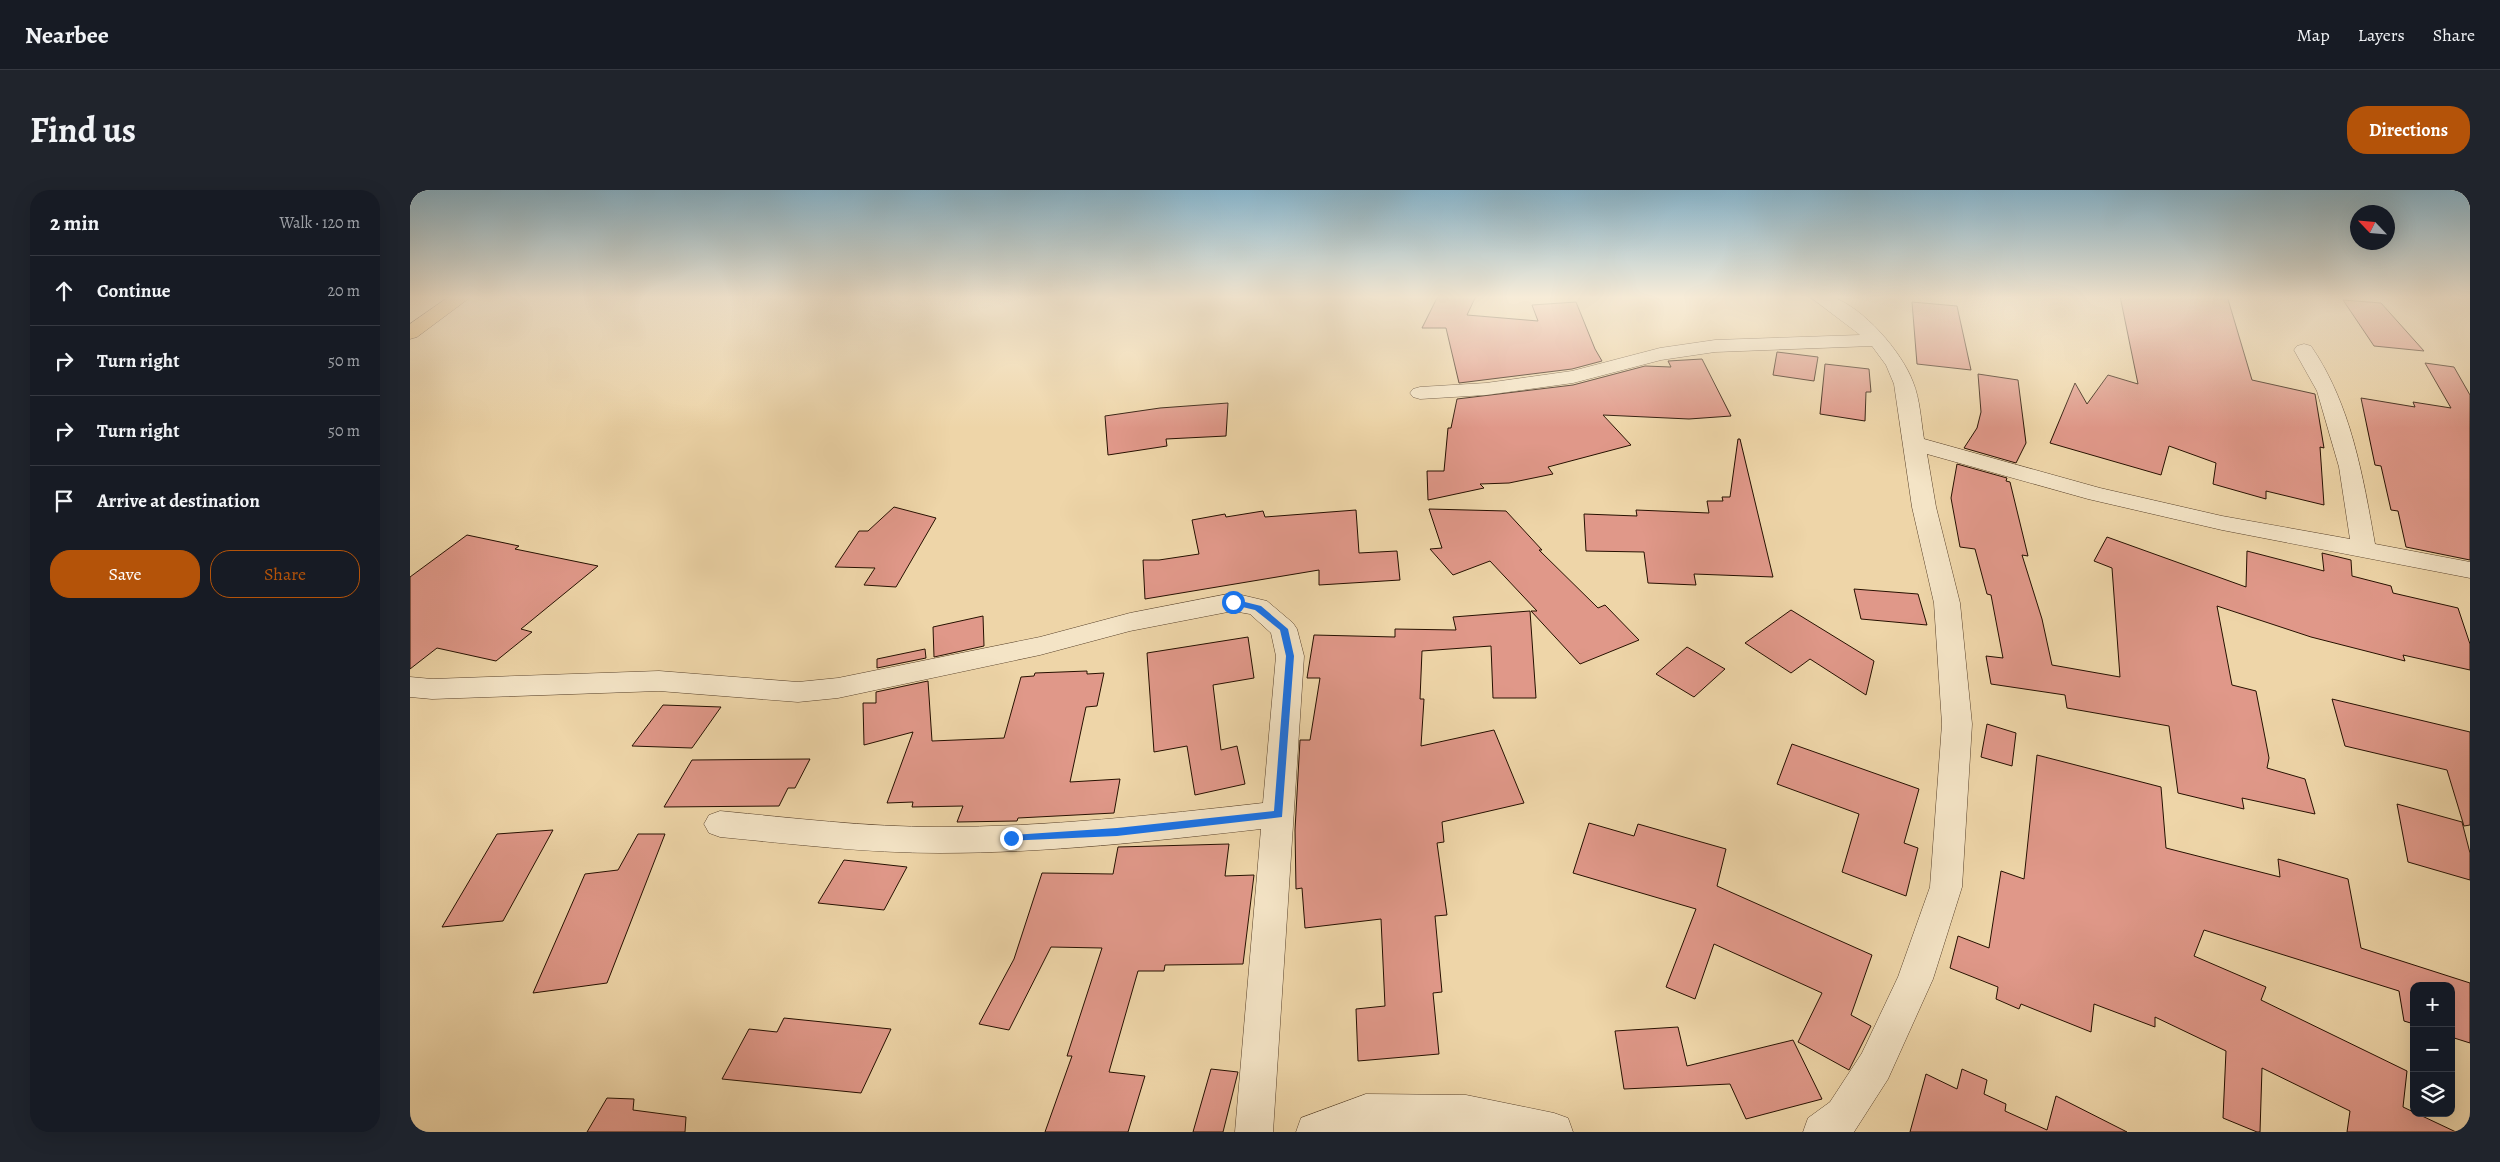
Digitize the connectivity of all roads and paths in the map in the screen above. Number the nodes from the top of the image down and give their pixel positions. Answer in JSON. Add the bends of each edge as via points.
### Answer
{"nodes":[{"id":1,"x":1878,"y":340,"type":"joint"},
{"id":2,"x":2304,"y":350,"type":"dead end"},
{"id":3,"x":1420,"y":393,"type":"dead end"},
{"id":4,"x":1913,"y":443,"type":"junction"},
{"id":5,"x":2364,"y":550,"type":"junction"},
{"id":6,"x":2470,"y":570,"type":"edge"},
{"id":7,"x":410,"y":688,"type":"edge"},
{"id":8,"x":1279,"y":814,"type":"junction"},
{"id":9,"x":720,"y":824,"type":"dead end"},
{"id":10,"x":1254,"y":1132,"type":"edge"},
{"id":11,"x":1316,"y":1132,"type":"edge"},
{"id":12,"x":1554,"y":1132,"type":"edge"},
{"id":13,"x":1822,"y":1132,"type":"edge"}],
"edges":[{"from":1,"to":3,"type":"street","via":[[1715,346],[1660,354],[1574,377],[1486,389]]},
{"from":1,"to":4,"type":"street","via":[[1896,365],[1904,384]]},
{"from":2,"to":5,"type":"street","via":[[2327,391],[2350,467]]},
{"from":4,"to":5,"type":"street","via":[[2096,494],[2222,523]]},
{"from":4,"to":13,"type":"street","via":[[1924,507],[1947,603],[1957,724],[1946,887],[1915,979],[1876,1066],[1844,1116]]},
{"from":5,"to":6,"type":"street"},
{"from":7,"to":8,"type":"street","via":[[659,681],[798,692],[838,688],[1233,602],[1258,608],[1284,629],[1290,656]]},
{"from":8,"to":9,"type":"street","via":[[1117,832],[947,840],[863,838]]},
{"from":8,"to":10,"type":"street"},
{"from":11,"to":12,"type":"street","via":[[1366,1113],[1466,1114]]}]}
